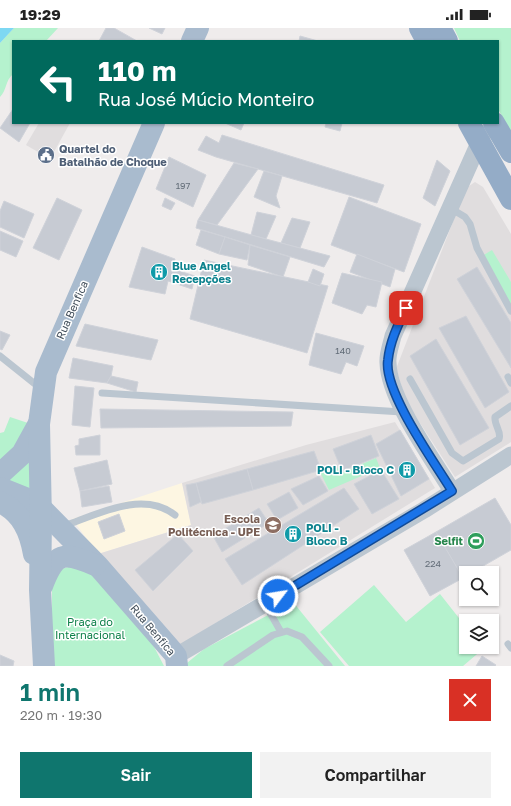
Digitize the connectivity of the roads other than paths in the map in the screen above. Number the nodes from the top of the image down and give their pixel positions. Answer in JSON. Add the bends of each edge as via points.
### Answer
{"nodes":[{"id":1,"x":198,"y":28,"type":"edge"},
{"id":2,"x":420,"y":28,"type":"edge"},
{"id":3,"x":440,"y":34,"type":"edge"},
{"id":4,"x":192,"y":40,"type":"edge"},
{"id":5,"x":154,"y":124,"type":"edge"},
{"id":6,"x":470,"y":124,"type":"edge"},
{"id":7,"x":487,"y":124,"type":"edge"},
{"id":8,"x":495,"y":124,"type":"edge"},
{"id":9,"x":480,"y":143,"type":"junction"},
{"id":10,"x":511,"y":152,"type":"edge"},
{"id":11,"x":492,"y":166,"type":"junction"},
{"id":12,"x":464,"y":178,"type":"junction"},
{"id":13,"x":511,"y":199,"type":"edge"},
{"id":14,"x":450,"y":208,"type":"junction"},
{"id":15,"x":511,"y":311,"type":"edge"},
{"id":16,"x":0,"y":356,"type":"edge"},
{"id":17,"x":410,"y":379,"type":"dead end"},
{"id":18,"x":43,"y":391,"type":"junction"},
{"id":19,"x":102,"y":393,"type":"dead end"},
{"id":20,"x":511,"y":406,"type":"edge"},
{"id":21,"x":405,"y":413,"type":"junction"},
{"id":22,"x":39,"y":424,"type":"junction"},
{"id":23,"x":511,"y":455,"type":"edge"},
{"id":24,"x":0,"y":474,"type":"edge"},
{"id":25,"x":0,"y":488,"type":"edge"},
{"id":26,"x":452,"y":491,"type":"junction"},
{"id":27,"x":0,"y":502,"type":"edge"},
{"id":28,"x":41,"y":508,"type":"junction"},
{"id":29,"x":175,"y":515,"type":"dead end"},
{"id":30,"x":60,"y":528,"type":"junction"},
{"id":31,"x":98,"y":566,"type":"junction"},
{"id":32,"x":40,"y":590,"type":"junction"},
{"id":33,"x":265,"y":604,"type":"junction"},
{"id":34,"x":282,"y":632,"type":"junction"},
{"id":35,"x":176,"y":661,"type":"edge"},
{"id":36,"x":44,"y":666,"type":"edge"},
{"id":37,"x":227,"y":666,"type":"edge"},
{"id":38,"x":329,"y":666,"type":"edge"}],
"edges":[{"from":1,"to":4,"type":"main road"},
{"from":2,"to":3,"type":"highway"},
{"from":5,"to":18,"type":"main road","name":"Rua Benfica","via":[[54,350],[46,372]]},
{"from":6,"to":9,"type":"highway"},
{"from":7,"to":9,"type":"street"},
{"from":8,"to":10,"type":"highway"},
{"from":9,"to":11,"type":"highway"},
{"from":9,"to":12,"type":"street"},
{"from":11,"to":12,"type":"street"},
{"from":11,"to":13,"type":"highway"},
{"from":12,"to":14,"type":"street"},
{"from":14,"to":15,"type":"lane","via":[[465,217],[470,224],[477,248]]},
{"from":14,"to":21,"type":"street","via":[[393,336],[387,361],[391,384]]},
{"from":16,"to":18,"type":"lane"},
{"from":17,"to":20,"type":"lane","via":[[452,453],[463,461],[499,439],[495,417]]},
{"from":18,"to":22,"type":"main road","name":"Rua Benfica"},
{"from":19,"to":21,"type":"lane"},
{"from":21,"to":26,"type":"street"},
{"from":22,"to":24,"type":"main road","via":[[22,454]]},
{"from":22,"to":28,"type":"main road","name":"Rua Benfica"},
{"from":23,"to":26,"type":"street"},
{"from":25,"to":28,"type":"main road"},
{"from":26,"to":33,"type":"street"},
{"from":27,"to":32,"type":"main road","via":[[18,516],[28,530]]},
{"from":28,"to":30,"type":"main road","name":"Rua Benfica"},
{"from":28,"to":32,"type":"main road","name":"Rua Benfica"},
{"from":29,"to":30,"type":"lane","via":[[152,504],[130,504]]},
{"from":30,"to":31,"type":"main road","name":"Rua Benfica"},
{"from":31,"to":32,"type":"main road","via":[[76,557],[60,558],[49,568]]},
{"from":31,"to":35,"type":"main road","name":"Rua Benfica"},
{"from":32,"to":36,"type":"main road","name":"Rua Benfica"},
{"from":33,"to":34,"type":"lane"},
{"from":33,"to":35,"type":"street"},
{"from":34,"to":37,"type":"lane","via":[[267,638]]},
{"from":34,"to":38,"type":"lane","via":[[293,632],[302,637]]}]}
